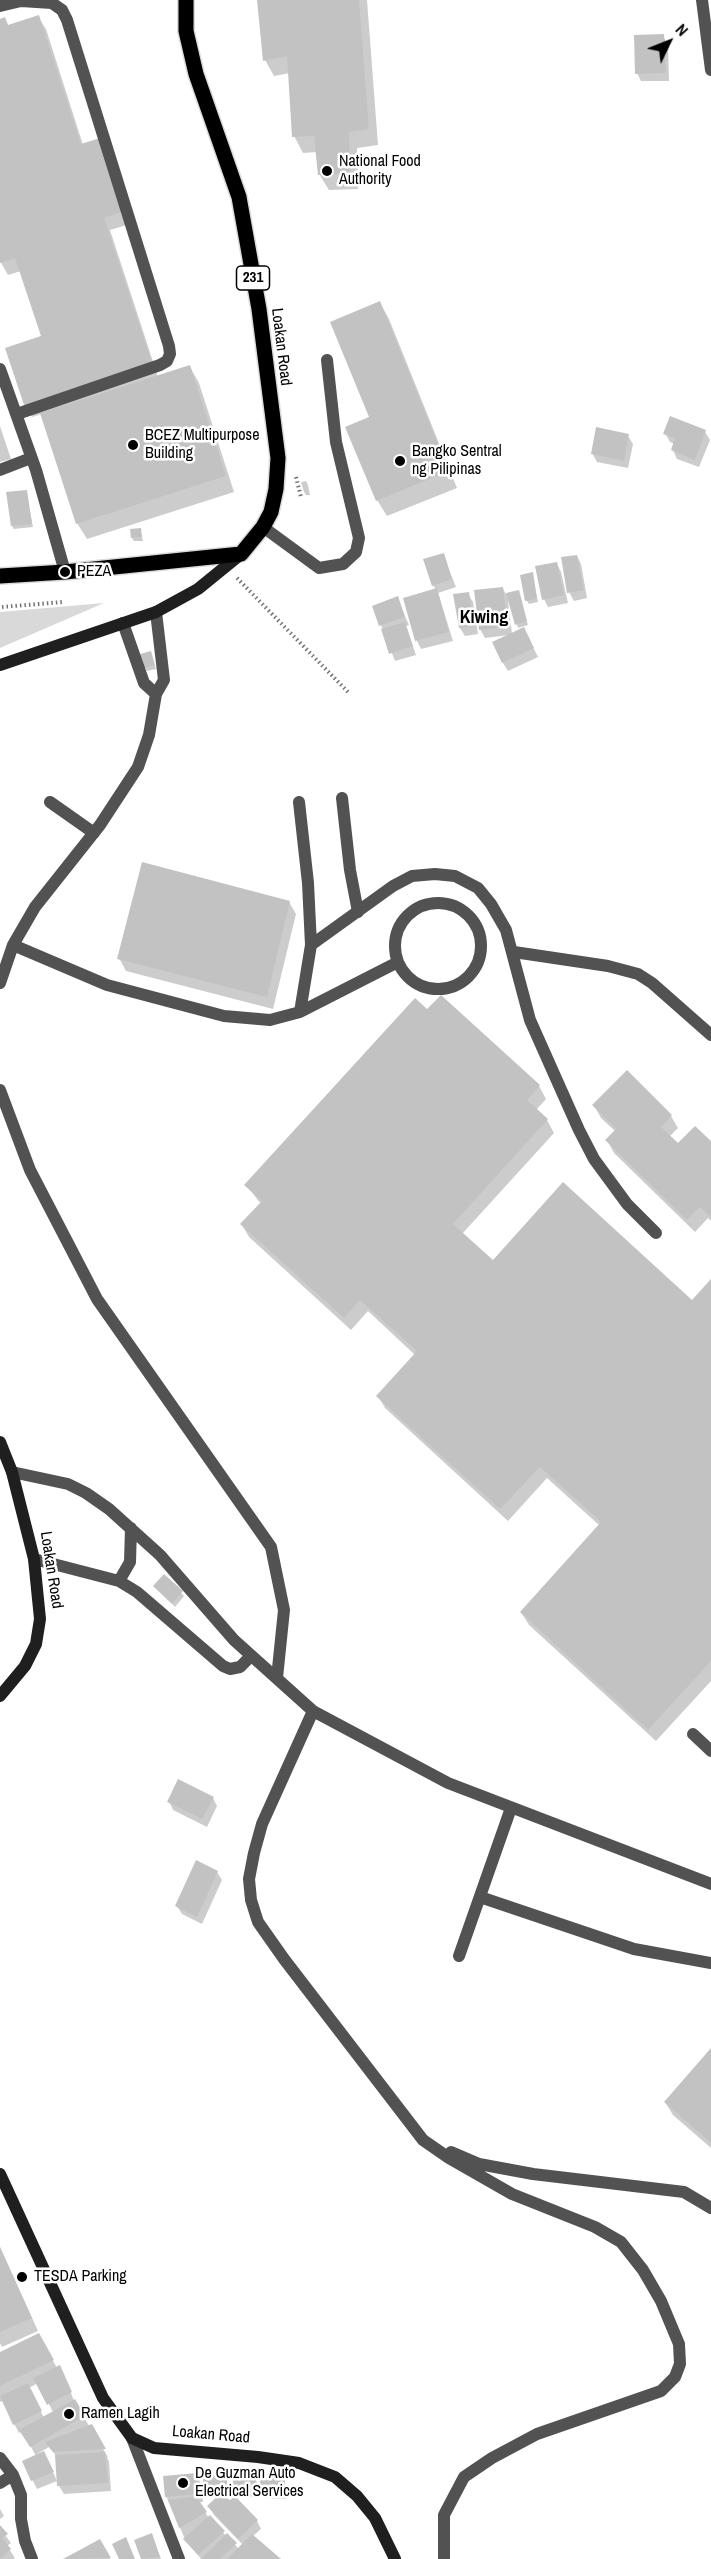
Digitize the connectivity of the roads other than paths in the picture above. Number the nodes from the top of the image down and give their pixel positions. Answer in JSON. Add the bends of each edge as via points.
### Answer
{"nodes":[{"id":1,"x":186,"y":0,"type":"edge"},
{"id":2,"x":702,"y":0,"type":"edge"},
{"id":3,"x":0,"y":6,"type":"edge"},
{"id":4,"x":711,"y":70,"type":"edge"},
{"id":5,"x":327,"y":360,"type":"dead end"},
{"id":6,"x":0,"y":369,"type":"edge"},
{"id":7,"x":17,"y":414,"type":"junction"},
{"id":8,"x":31,"y":458,"type":"junction"},
{"id":9,"x":0,"y":470,"type":"edge"},
{"id":10,"x":263,"y":527,"type":"junction"},
{"id":11,"x":241,"y":554,"type":"junction"},
{"id":12,"x":65,"y":572,"type":"junction"},
{"id":13,"x":0,"y":576,"type":"edge"},
{"id":14,"x":156,"y":612,"type":"junction"},
{"id":15,"x":123,"y":623,"type":"junction"},
{"id":16,"x":0,"y":665,"type":"edge"},
{"id":17,"x":156,"y":694,"type":"junction"},
{"id":18,"x":342,"y":798,"type":"dead end"},
{"id":19,"x":50,"y":802,"type":"dead end"},
{"id":20,"x":300,"y":802,"type":"dead end"},
{"id":21,"x":94,"y":833,"type":"junction"},
{"id":22,"x":358,"y":912,"type":"junction"},
{"id":23,"x":13,"y":945,"type":"junction"},
{"id":24,"x":311,"y":945,"type":"junction"},
{"id":25,"x":514,"y":952,"type":"junction"},
{"id":26,"x":398,"y":962,"type":"junction"},
{"id":27,"x":0,"y":983,"type":"edge"},
{"id":28,"x":300,"y":1012,"type":"junction"},
{"id":29,"x":711,"y":1035,"type":"edge"},
{"id":30,"x":0,"y":1090,"type":"edge"},
{"id":31,"x":656,"y":1233,"type":"dead end"},
{"id":32,"x":0,"y":1442,"type":"edge"},
{"id":33,"x":12,"y":1472,"type":"junction"},
{"id":34,"x":131,"y":1528,"type":"junction"},
{"id":35,"x":34,"y":1559,"type":"junction"},
{"id":36,"x":119,"y":1581,"type":"junction"},
{"id":37,"x":251,"y":1656,"type":"junction"},
{"id":38,"x":277,"y":1678,"type":"junction"},
{"id":39,"x":0,"y":1696,"type":"edge"},
{"id":40,"x":313,"y":1711,"type":"junction"},
{"id":41,"x":693,"y":1734,"type":"dead end"},
{"id":42,"x":711,"y":1751,"type":"edge"},
{"id":43,"x":511,"y":1808,"type":"junction"},
{"id":44,"x":711,"y":1884,"type":"edge"},
{"id":45,"x":480,"y":1897,"type":"junction"},
{"id":46,"x":459,"y":1956,"type":"dead end"},
{"id":47,"x":711,"y":1963,"type":"edge"},
{"id":48,"x":423,"y":2140,"type":"junction"},
{"id":49,"x":0,"y":2174,"type":"edge"},
{"id":50,"x":711,"y":2208,"type":"edge"},
{"id":51,"x":132,"y":2438,"type":"junction"},
{"id":52,"x":0,"y":2458,"type":"edge"},
{"id":53,"x":13,"y":2475,"type":"junction"},
{"id":54,"x":0,"y":2483,"type":"edge"},
{"id":55,"x":32,"y":2559,"type":"edge"},
{"id":56,"x":179,"y":2559,"type":"edge"},
{"id":57,"x":395,"y":2559,"type":"edge"},
{"id":58,"x":444,"y":2559,"type":"edge"}],
"edges":[{"from":1,"to":10,"type":"main road","name":"Loakan Road","number":"231","via":[[186,31],[196,74],[239,196],[259,309],[278,458],[276,489]]},
{"from":2,"to":4,"type":"street"},
{"from":3,"to":7,"type":"street","via":[[21,1],[52,3],[67,20],[170,354],[160,365]]},
{"from":5,"to":10,"type":"street","via":[[336,442],[359,538],[356,552],[343,564],[319,568]]},
{"from":6,"to":7,"type":"street"},
{"from":7,"to":8,"type":"street"},
{"from":8,"to":9,"type":"street"},
{"from":8,"to":12,"type":"street"},
{"from":10,"to":11,"type":"main road","name":"Loakan Road","number":"231"},
{"from":11,"to":12,"type":"main road"},
{"from":11,"to":14,"type":"main road","name":"Loakan Road","number":"231","via":[[198,589]]},
{"from":12,"to":13,"type":"main road"},
{"from":14,"to":15,"type":"main road","name":"Loakan Road","number":"231"},
{"from":14,"to":17,"type":"street","via":[[164,680]]},
{"from":15,"to":16,"type":"main road","name":"Loakan Road","number":"231"},
{"from":15,"to":17,"type":"street","via":[[144,683]]},
{"from":17,"to":21,"type":"street","via":[[149,735],[138,767]]},
{"from":18,"to":22,"type":"street"},
{"from":19,"to":21,"type":"street"},
{"from":20,"to":24,"type":"street"},
{"from":21,"to":23,"type":"street","via":[[34,907]]},
{"from":22,"to":24,"type":"street"},
{"from":22,"to":25,"type":"street","via":[[412,876],[455,876],[478,888],[491,904]]},
{"from":23,"to":27,"type":"street"},
{"from":23,"to":28,"type":"street","via":[[107,985],[224,1016],[270,1020]]},
{"from":24,"to":28,"type":"street"},
{"from":25,"to":29,"type":"street","via":[[638,974]]},
{"from":25,"to":31,"type":"street","via":[[530,1020],[579,1130],[594,1159],[627,1204]]},
{"from":26,"to":26,"type":"street","via":[[395,939],[404,918],[419,908],[444,903],[465,912],[479,930],[482,952],[473,973],[455,987],[432,989],[411,980]]},
{"from":26,"to":28,"type":"street"},
{"from":30,"to":38,"type":"street","via":[[30,1170],[97,1299],[271,1547],[284,1610]]},
{"from":32,"to":33,"type":"main road","name":"Loakan Road"},
{"from":33,"to":34,"type":"street","via":[[68,1484]]},
{"from":33,"to":35,"type":"main road","name":"Loakan Road"},
{"from":34,"to":36,"type":"street","via":[[130,1562]]},
{"from":34,"to":37,"type":"street"},
{"from":35,"to":36,"type":"street"},
{"from":35,"to":39,"type":"main road","name":"Loakan Road","via":[[40,1618],[36,1644],[25,1666]]},
{"from":36,"to":37,"type":"street","via":[[223,1666],[235,1670]]},
{"from":37,"to":38,"type":"street"},
{"from":38,"to":40,"type":"street"},
{"from":40,"to":43,"type":"street","via":[[448,1783]]},
{"from":40,"to":48,"type":"street","via":[[262,1824],[249,1880],[251,1900],[258,1922],[284,1959]]},
{"from":41,"to":42,"type":"street"},
{"from":43,"to":44,"type":"street"},
{"from":43,"to":45,"type":"street"},
{"from":45,"to":46,"type":"street"},
{"from":45,"to":47,"type":"street","via":[[634,1949]]},
{"from":48,"to":50,"type":"street","via":[[479,2164],[684,2192]]},
{"from":48,"to":58,"type":"street","via":[[512,2194],[621,2242],[661,2301],[679,2344],[680,2364],[675,2377],[661,2391],[537,2434],[464,2477],[444,2515]]},
{"from":49,"to":51,"type":"main road","via":[[103,2398]]},
{"from":51,"to":56,"type":"street"},
{"from":51,"to":57,"type":"main road","name":"Loakan Road","via":[[154,2448],[299,2463],[335,2477],[375,2518]]},
{"from":52,"to":53,"type":"street"},
{"from":53,"to":54,"type":"street"},
{"from":53,"to":55,"type":"street","via":[[21,2495],[23,2530]]}]}
